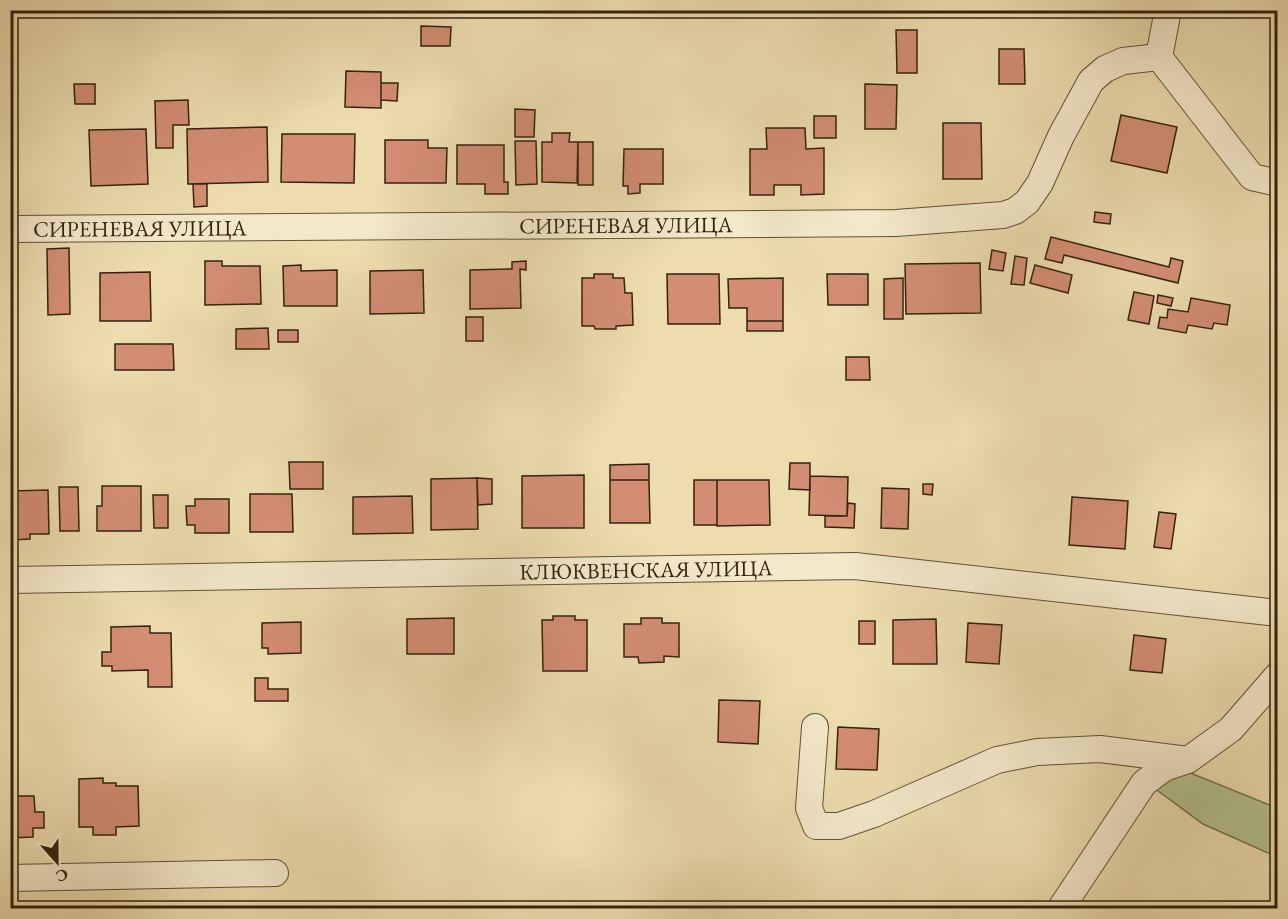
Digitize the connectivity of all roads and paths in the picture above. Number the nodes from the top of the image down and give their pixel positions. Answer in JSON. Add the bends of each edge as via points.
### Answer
{"nodes":[{"id":1,"x":1168,"y":10,"type":"edge"},
{"id":2,"x":1159,"y":57,"type":"junction"},
{"id":3,"x":1278,"y":183,"type":"edge"},
{"id":4,"x":10,"y":229,"type":"edge"},
{"id":5,"x":10,"y":580,"type":"edge"},
{"id":6,"x":1278,"y":613,"type":"edge"},
{"id":7,"x":1278,"y":675,"type":"edge"},
{"id":8,"x":815,"y":727,"type":"dead end"},
{"id":9,"x":1188,"y":759,"type":"junction"},
{"id":10,"x":275,"y":873,"type":"dead end"},
{"id":11,"x":10,"y":878,"type":"edge"},
{"id":12,"x":1061,"y":909,"type":"edge"}],
"edges":[{"from":1,"to":2,"type":"street"},
{"from":2,"to":3,"type":"street","via":[[1252,177]]},
{"from":2,"to":4,"type":"street","name":"СИРЕНЕВАЯ УЛИЦА","via":[[1123,62],[1105,69],[1091,81],[1040,183],[1027,202],[1015,212],[1003,215],[896,223]]},
{"from":5,"to":6,"type":"street","name":"КЛЮКВЕНСКАЯ УЛИЦА","via":[[855,566]]},
{"from":7,"to":9,"type":"street","via":[[1231,729]]},
{"from":8,"to":9,"type":"street","via":[[809,808],[816,826],[839,826],[866,817],[996,760],[1037,752],[1100,749]]},
{"from":9,"to":12,"type":"street","via":[[1164,768],[1144,783]]},
{"from":10,"to":11,"type":"street"}]}
